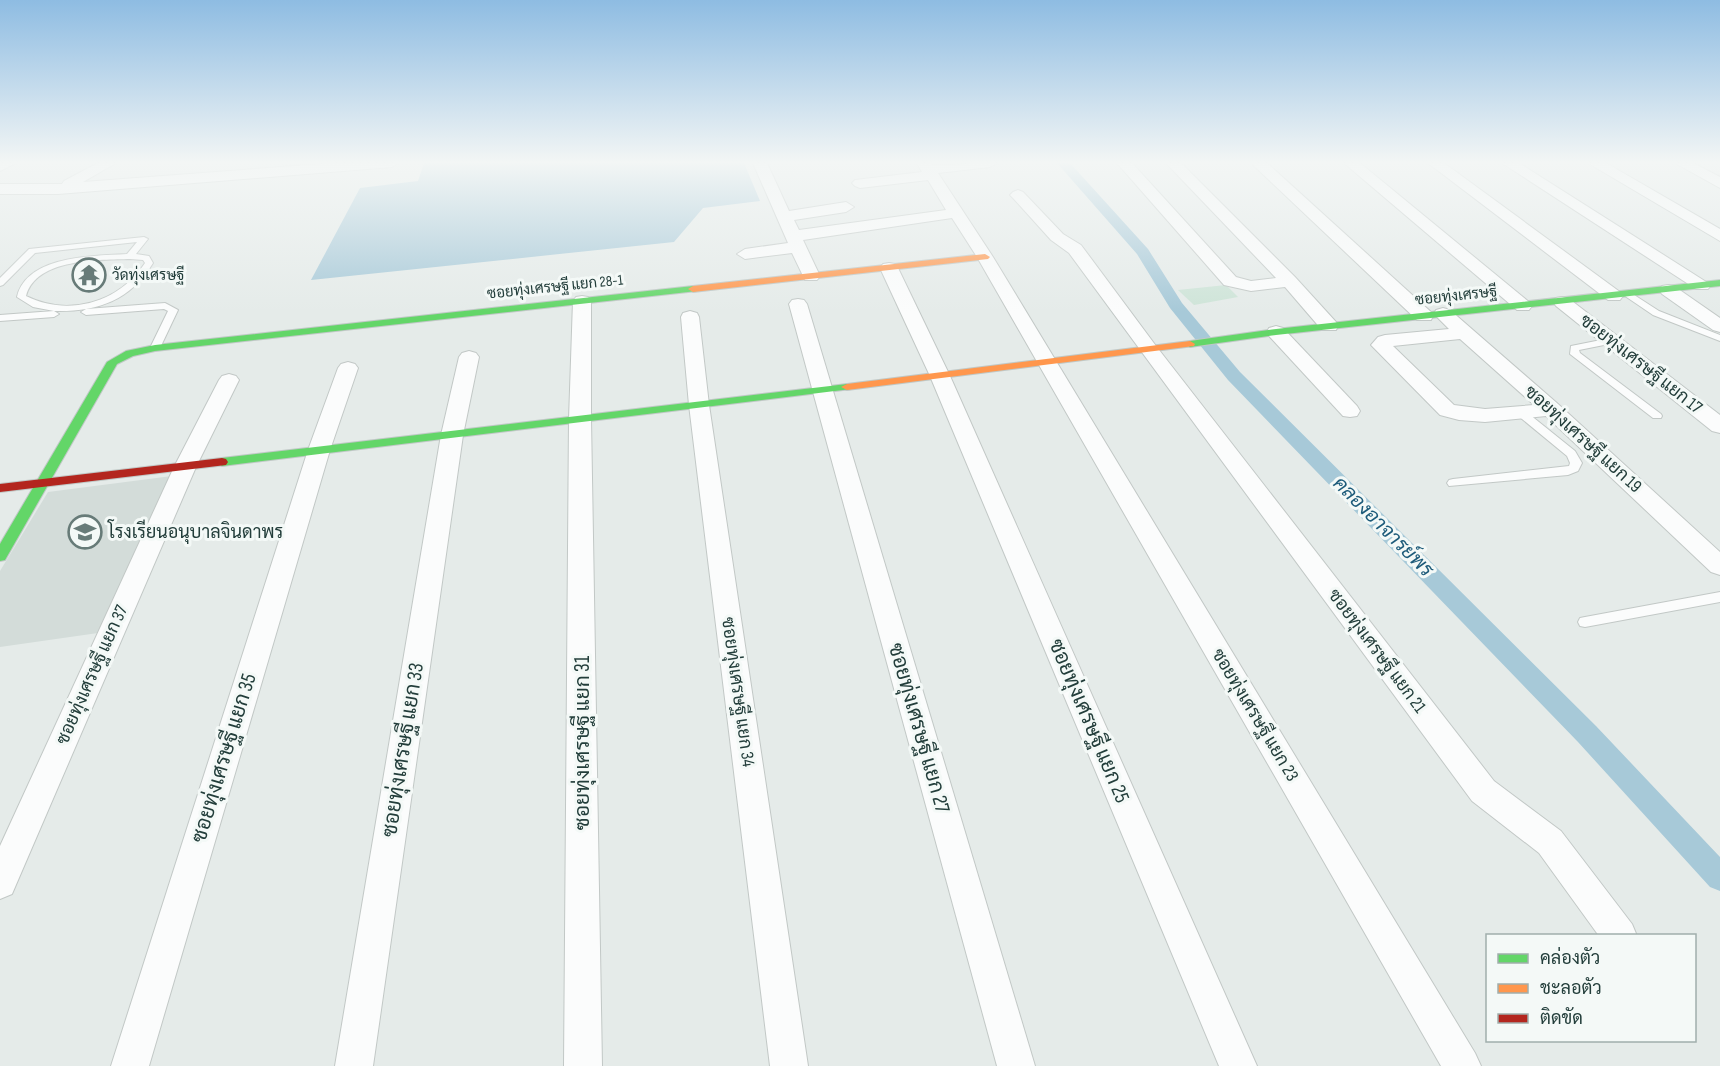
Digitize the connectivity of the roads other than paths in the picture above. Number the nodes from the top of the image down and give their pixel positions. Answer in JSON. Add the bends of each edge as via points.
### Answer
{"nodes":[{"id":1,"x":783,"y":213,"type":"edge"},
{"id":2,"x":807,"y":213,"type":"edge"},
{"id":3,"x":957,"y":213,"type":"joint"},
{"id":4,"x":1034,"y":213,"type":"edge"},
{"id":5,"x":1169,"y":213,"type":"edge"},
{"id":6,"x":1222,"y":213,"type":"edge"},
{"id":7,"x":1316,"y":213,"type":"edge"},
{"id":8,"x":1411,"y":213,"type":"edge"},
{"id":9,"x":1505,"y":213,"type":"edge"},
{"id":10,"x":1588,"y":213,"type":"edge"},
{"id":11,"x":1680,"y":213,"type":"edge"},
{"id":12,"x":785,"y":216,"type":"junction"},
{"id":13,"x":1720,"y":236,"type":"edge"},
{"id":14,"x":796,"y":242,"type":"junction"},
{"id":15,"x":745,"y":254,"type":"dead end"},
{"id":16,"x":130,"y":256,"type":"junction"},
{"id":17,"x":985,"y":257,"type":"junction"},
{"id":18,"x":889,"y":268,"type":"junction"},
{"id":19,"x":811,"y":276,"type":"junction"},
{"id":20,"x":1289,"y":281,"type":"junction"},
{"id":21,"x":0,"y":283,"type":"edge"},
{"id":22,"x":1720,"y":283,"type":"edge"},
{"id":23,"x":1702,"y":285,"type":"junction"},
{"id":24,"x":1668,"y":290,"type":"junction"},
{"id":25,"x":1621,"y":295,"type":"junction"},
{"id":26,"x":582,"y":301,"type":"junction"},
{"id":27,"x":1562,"y":302,"type":"junction"},
{"id":28,"x":798,"y":304,"type":"dead end"},
{"id":29,"x":1523,"y":306,"type":"junction"},
{"id":30,"x":1434,"y":315,"type":"junction"},
{"id":31,"x":690,"y":317,"type":"dead end"},
{"id":32,"x":0,"y":318,"type":"edge"},
{"id":33,"x":1329,"y":326,"type":"junction"},
{"id":34,"x":1720,"y":326,"type":"edge"},
{"id":35,"x":1276,"y":332,"type":"junction"},
{"id":36,"x":1465,"y":333,"type":"junction"},
{"id":37,"x":1720,"y":338,"type":"edge"},
{"id":38,"x":1611,"y":341,"type":"junction"},
{"id":39,"x":155,"y":348,"type":"junction"},
{"id":40,"x":1149,"y":350,"type":"junction"},
{"id":41,"x":469,"y":357,"type":"dead end"},
{"id":42,"x":1048,"y":363,"type":"junction"},
{"id":43,"x":348,"y":368,"type":"dead end"},
{"id":44,"x":940,"y":376,"type":"junction"},
{"id":45,"x":229,"y":380,"type":"dead end"},
{"id":46,"x":823,"y":390,"type":"junction"},
{"id":47,"x":699,"y":405,"type":"junction"},
{"id":48,"x":1551,"y":409,"type":"junction"},
{"id":49,"x":1350,"y":411,"type":"dead end"},
{"id":50,"x":1520,"y":412,"type":"junction"},
{"id":51,"x":1657,"y":416,"type":"dead end"},
{"id":52,"x":580,"y":419,"type":"junction"},
{"id":53,"x":1720,"y":426,"type":"edge"},
{"id":54,"x":452,"y":435,"type":"junction"},
{"id":55,"x":319,"y":450,"type":"junction"},
{"id":56,"x":185,"y":466,"type":"junction"},
{"id":57,"x":43,"y":483,"type":"junction"},
{"id":58,"x":1453,"y":483,"type":"dead end"},
{"id":59,"x":0,"y":489,"type":"edge"},
{"id":60,"x":0,"y":556,"type":"edge"},
{"id":61,"x":1720,"y":566,"type":"edge"},
{"id":62,"x":1720,"y":597,"type":"edge"},
{"id":63,"x":1585,"y":622,"type":"dead end"},
{"id":64,"x":0,"y":883,"type":"edge"},
{"id":65,"x":1619,"y":934,"type":"edge"},
{"id":66,"x":130,"y":1066,"type":"edge"},
{"id":67,"x":354,"y":1066,"type":"edge"},
{"id":68,"x":583,"y":1066,"type":"edge"},
{"id":69,"x":789,"y":1066,"type":"edge"},
{"id":70,"x":1016,"y":1066,"type":"edge"},
{"id":71,"x":1238,"y":1066,"type":"edge"},
{"id":72,"x":1462,"y":1066,"type":"edge"}],
"edges":[{"from":1,"to":12,"type":"street"},
{"from":2,"to":12,"type":"street"},
{"from":3,"to":14,"type":"street"},
{"from":3,"to":17,"type":"street","name":"ซอยทุ่งเศรษฐี แยก 23"},
{"from":4,"to":40,"type":"street","name":"ซอยทุ่งเศรษฐี แยก 21","via":[[1057,237],[1075,249]]},
{"from":5,"to":20,"type":"street","via":[[1237,285]]},
{"from":6,"to":20,"type":"street"},
{"from":7,"to":30,"type":"street","name":"ซอยทุ่งเศรษฐี แยก 19"},
{"from":8,"to":29,"type":"street"},
{"from":9,"to":25,"type":"street"},
{"from":10,"to":23,"type":"street"},
{"from":11,"to":13,"type":"street"},
{"from":12,"to":14,"type":"street"},
{"from":14,"to":15,"type":"street"},
{"from":14,"to":19,"type":"street"},
{"from":16,"to":16,"type":"lane","via":[[146,258],[146,271],[129,288],[106,300],[53,308],[39,307],[21,297],[22,290],[38,274],[55,264]]},
{"from":16,"to":21,"type":"lane","via":[[144,239],[32,251]]},
{"from":17,"to":18,"type":"main road","name":"ซอยทุ่งเศรษฐี แยก 28-1"},
{"from":17,"to":42,"type":"street","name":"ซอยทุ่งเศรษฐี แยก 23"},
{"from":18,"to":19,"type":"main road","name":"ซอยทุ่งเศรษฐี แยก 28-1"},
{"from":18,"to":44,"type":"street","name":"ซอยทุ่งเศรษฐี แยก 25"},
{"from":19,"to":26,"type":"main road","name":"ซอยทุ่งเศรษฐี แยก 28-1"},
{"from":20,"to":33,"type":"street"},
{"from":22,"to":23,"type":"main road","name":"ซอยทุ่งเศรษฐี"},
{"from":23,"to":24,"type":"main road","name":"ซอยทุ่งเศรษฐี"},
{"from":24,"to":25,"type":"main road","name":"ซอยทุ่งเศรษฐี"},
{"from":24,"to":34,"type":"street"},
{"from":25,"to":27,"type":"main road","name":"ซอยทุ่งเศรษฐี"},
{"from":25,"to":37,"type":"lane"},
{"from":26,"to":39,"type":"main road","name":"ซอยทุ่งเศรษฐี แยก 28-1"},
{"from":26,"to":52,"type":"street","name":"ซอยทุ่งเศรษฐี แยก 31"},
{"from":27,"to":29,"type":"main road","name":"ซอยทุ่งเศรษฐี"},
{"from":27,"to":38,"type":"street","name":"ซอยทุ่งเศรษฐี แยก 17"},
{"from":28,"to":46,"type":"street","name":"ซอยทุ่งเศรษฐี แยก 27"},
{"from":29,"to":30,"type":"main road","name":"ซอยทุ่งเศรษฐี"},
{"from":30,"to":33,"type":"main road","name":"ซอยทุ่งเศรษฐี"},
{"from":30,"to":36,"type":"street","name":"ซอยทุ่งเศรษฐี แยก 19"},
{"from":31,"to":47,"type":"street","name":"ซอยทุ่งเศรษฐี แยก 34"},
{"from":32,"to":39,"type":"lane","via":[[171,307]]},
{"from":33,"to":35,"type":"main road","name":"ซอยทุ่งเศรษฐี"},
{"from":35,"to":40,"type":"main road","name":"ซอยทุ่งเศรษฐี"},
{"from":35,"to":49,"type":"street"},
{"from":36,"to":48,"type":"street","name":"ซอยทุ่งเศรษฐี แยก 19"},
{"from":36,"to":50,"type":"street","via":[[1385,340],[1381,345],[1447,410],[1476,416]]},
{"from":38,"to":51,"type":"lane","via":[[1574,348],[1575,354]]},
{"from":38,"to":53,"type":"street","name":"ซอยทุ่งเศรษฐี แยก 17"},
{"from":39,"to":57,"type":"main road","name":"ซอยทุ่งเศรษฐี แยก 28-1","via":[[130,353],[113,362]]},
{"from":40,"to":42,"type":"main road","name":"ซอยทุ่งเศรษฐี"},
{"from":40,"to":65,"type":"street","name":"ซอยทุ่งเศรษฐี แยก 21","via":[[1483,791],[1550,842]]},
{"from":41,"to":54,"type":"street","name":"ซอยทุ่งเศรษฐี แยก 33"},
{"from":42,"to":44,"type":"main road","name":"ซอยทุ่งเศรษฐี"},
{"from":42,"to":72,"type":"street","name":"ซอยทุ่งเศรษฐี แยก 23"},
{"from":43,"to":55,"type":"street","name":"ซอยทุ่งเศรษฐี แยก 35"},
{"from":44,"to":46,"type":"main road","name":"ซอยทุ่งเศรษฐี"},
{"from":44,"to":71,"type":"street","name":"ซอยทุ่งเศรษฐี แยก 25"},
{"from":45,"to":56,"type":"street","name":"ซอยทุ่งเศรษฐี แยก 37"},
{"from":46,"to":47,"type":"main road","name":"ซอยทุ่งเศรษฐี"},
{"from":46,"to":70,"type":"street","name":"ซอยทุ่งเศรษฐี แยก 27"},
{"from":47,"to":52,"type":"main road","name":"ซอยทุ่งเศรษฐี"},
{"from":47,"to":69,"type":"street","name":"ซอยทุ่งเศรษฐี แยก 34"},
{"from":48,"to":50,"type":"street"},
{"from":48,"to":61,"type":"street","name":"ซอยทุ่งเศรษฐี แยก 19"},
{"from":50,"to":58,"type":"lane","via":[[1571,454],[1576,463],[1574,468]]},
{"from":52,"to":54,"type":"main road","name":"ซอยทุ่งเศรษฐี"},
{"from":52,"to":68,"type":"street","name":"ซอยทุ่งเศรษฐี แยก 31"},
{"from":54,"to":55,"type":"main road","name":"ซอยทุ่งเศรษฐี"},
{"from":54,"to":67,"type":"street","name":"ซอยทุ่งเศรษฐี แยก 33"},
{"from":55,"to":56,"type":"main road","name":"ซอยทุ่งเศรษฐี"},
{"from":55,"to":66,"type":"street","name":"ซอยทุ่งเศรษฐี แยก 35"},
{"from":56,"to":57,"type":"main road","name":"ซอยทุ่งเศรษฐี"},
{"from":56,"to":64,"type":"street","name":"ซอยทุ่งเศรษฐี แยก 37"},
{"from":57,"to":59,"type":"main road","name":"ซอยทุ่งเศรษฐี"},
{"from":57,"to":60,"type":"main road"},
{"from":62,"to":63,"type":"lane"}]}
